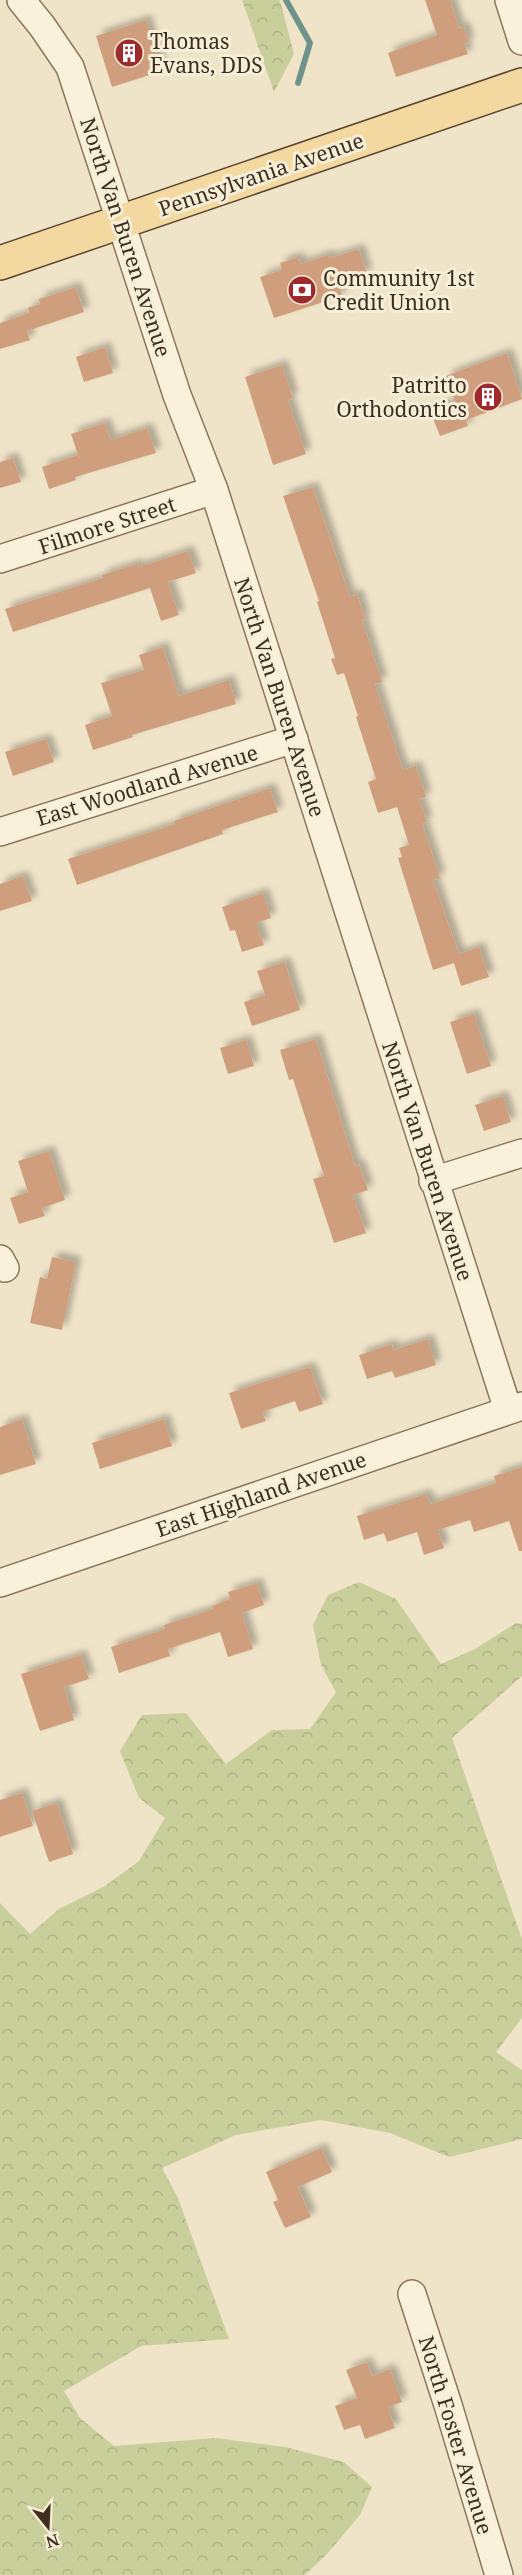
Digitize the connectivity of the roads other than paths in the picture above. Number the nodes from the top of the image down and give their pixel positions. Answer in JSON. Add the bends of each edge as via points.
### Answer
{"nodes":[{"id":1,"x":21,"y":0,"type":"edge"},
{"id":2,"x":509,"y":0,"type":"edge"},
{"id":3,"x":522,"y":41,"type":"edge"},
{"id":4,"x":522,"y":85,"type":"edge"},
{"id":5,"x":122,"y":221,"type":"junction"},
{"id":6,"x":0,"y":263,"type":"edge"},
{"id":7,"x":214,"y":490,"type":"junction"},
{"id":8,"x":0,"y":559,"type":"edge"},
{"id":9,"x":294,"y":739,"type":"junction"},
{"id":10,"x":0,"y":832,"type":"edge"},
{"id":11,"x":522,"y":1153,"type":"edge"},
{"id":12,"x":434,"y":1181,"type":"junction"},
{"id":13,"x":515,"y":1408,"type":"edge"},
{"id":14,"x":0,"y":1583,"type":"edge"},
{"id":15,"x":412,"y":2294,"type":"dead end"},
{"id":16,"x":499,"y":2575,"type":"edge"}],
"edges":[{"from":1,"to":5,"type":"street","name":"North Van Buren Avenue","via":[[70,67]]},
{"from":2,"to":3,"type":"street"},
{"from":4,"to":5,"type":"main road","name":"Pennsylvania Avenue"},
{"from":5,"to":6,"type":"main road","name":"Pennsylvania Avenue"},
{"from":5,"to":7,"type":"street","name":"North Van Buren Avenue","via":[[177,395]]},
{"from":7,"to":8,"type":"street","name":"Filmore Street"},
{"from":7,"to":9,"type":"street","name":"North Van Buren Avenue"},
{"from":9,"to":10,"type":"street","name":"East Woodland Avenue"},
{"from":9,"to":12,"type":"street","name":"North Van Buren Avenue"},
{"from":11,"to":12,"type":"street"},
{"from":12,"to":13,"type":"street","name":"North Van Buren Avenue"},
{"from":13,"to":14,"type":"street","name":"East Highland Avenue"},
{"from":15,"to":16,"type":"street","name":"North Foster Avenue"}]}
